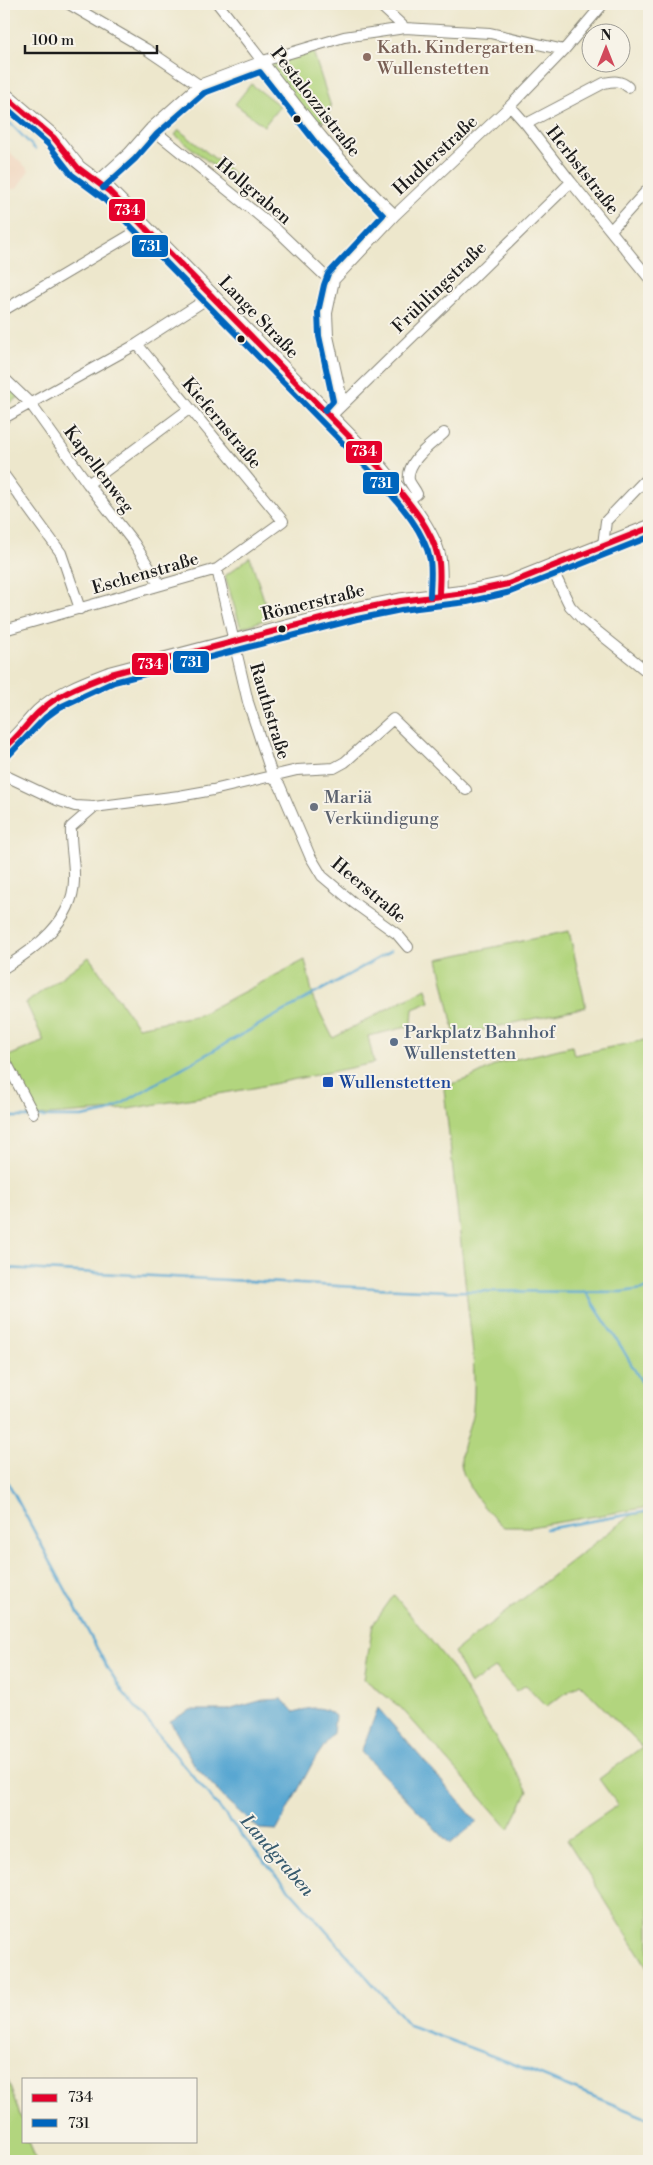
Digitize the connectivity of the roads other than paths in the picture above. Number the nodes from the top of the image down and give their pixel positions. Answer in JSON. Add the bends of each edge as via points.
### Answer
{"nodes":[{"id":1,"x":69,"y":4,"type":"edge"},
{"id":2,"x":218,"y":4,"type":"edge"},
{"id":3,"x":379,"y":4,"type":"edge"},
{"id":4,"x":603,"y":4,"type":"edge"},
{"id":5,"x":405,"y":28,"type":"junction"},
{"id":6,"x":564,"y":50,"type":"junction"},
{"id":7,"x":263,"y":61,"type":"junction"},
{"id":8,"x":199,"y":85,"type":"junction"},
{"id":9,"x":628,"y":87,"type":"dead end"},
{"id":10,"x":4,"y":95,"type":"edge"},
{"id":11,"x":510,"y":106,"type":"junction"},
{"id":12,"x":526,"y":124,"type":"junction"},
{"id":13,"x":151,"y":128,"type":"junction"},
{"id":14,"x":97,"y":182,"type":"junction"},
{"id":15,"x":571,"y":182,"type":"junction"},
{"id":16,"x":649,"y":188,"type":"edge"},
{"id":17,"x":395,"y":215,"type":"junction"},
{"id":18,"x":144,"y":227,"type":"junction"},
{"id":19,"x":611,"y":230,"type":"junction"},
{"id":20,"x":649,"y":278,"type":"edge"},
{"id":21,"x":334,"y":280,"type":"junction"},
{"id":22,"x":213,"y":295,"type":"junction"},
{"id":23,"x":4,"y":310,"type":"edge"},
{"id":24,"x":137,"y":344,"type":"junction"},
{"id":25,"x":4,"y":378,"type":"edge"},
{"id":26,"x":30,"y":403,"type":"junction"},
{"id":27,"x":343,"y":404,"type":"junction"},
{"id":28,"x":189,"y":409,"type":"junction"},
{"id":29,"x":331,"y":416,"type":"junction"},
{"id":30,"x":4,"y":418,"type":"edge"},
{"id":31,"x":444,"y":434,"type":"dead end"},
{"id":32,"x":4,"y":475,"type":"edge"},
{"id":33,"x":649,"y":476,"type":"edge"},
{"id":34,"x":88,"y":484,"type":"junction"},
{"id":35,"x":406,"y":502,"type":"junction"},
{"id":36,"x":283,"y":522,"type":"joint"},
{"id":37,"x":649,"y":528,"type":"edge"},
{"id":38,"x":603,"y":545,"type":"junction"},
{"id":39,"x":550,"y":567,"type":"junction"},
{"id":40,"x":218,"y":568,"type":"junction"},
{"id":41,"x":160,"y":585,"type":"junction"},
{"id":42,"x":439,"y":596,"type":"junction"},
{"id":43,"x":80,"y":609,"type":"junction"},
{"id":44,"x":4,"y":630,"type":"edge"},
{"id":45,"x":233,"y":642,"type":"junction"},
{"id":46,"x":649,"y":673,"type":"edge"},
{"id":47,"x":4,"y":748,"type":"edge"},
{"id":48,"x":4,"y":775,"type":"edge"},
{"id":49,"x":272,"y":775,"type":"junction"},
{"id":50,"x":466,"y":790,"type":"dead end"},
{"id":51,"x":94,"y":808,"type":"junction"},
{"id":52,"x":408,"y":947,"type":"dead end"},
{"id":53,"x":4,"y":968,"type":"edge"},
{"id":54,"x":4,"y":1058,"type":"edge"},
{"id":55,"x":33,"y":1113,"type":"dead end"}],
"edges":[{"from":1,"to":8,"type":"street","via":[[146,49]]},
{"from":2,"to":7,"type":"street","name":"Pestalozzistraße"},
{"from":3,"to":5,"type":"street"},
{"from":4,"to":6,"type":"street","name":"Hudlerstraße"},
{"from":5,"to":6,"type":"street","via":[[490,32]]},
{"from":5,"to":7,"type":"street","via":[[344,37]]},
{"from":6,"to":11,"type":"street","name":"Hudlerstraße"},
{"from":7,"to":8,"type":"street"},
{"from":7,"to":17,"type":"street","name":"Pestalozzistraße","via":[[363,186]]},
{"from":8,"to":13,"type":"street"},
{"from":9,"to":12,"type":"street","via":[[614,81],[604,83]]},
{"from":10,"to":14,"type":"main road","name":"Lange Straße","via":[[54,138],[78,168]]},
{"from":11,"to":12,"type":"street","name":"Herbststraße"},
{"from":11,"to":17,"type":"street","name":"Hudlerstraße"},
{"from":12,"to":15,"type":"street","name":"Herbststraße"},
{"from":13,"to":14,"type":"street"},
{"from":13,"to":21,"type":"street","name":"Hollgraben","via":[[277,230],[325,276]]},
{"from":14,"to":18,"type":"main road","name":"Lange Straße"},
{"from":15,"to":19,"type":"street","name":"Herbststraße"},
{"from":15,"to":27,"type":"street","name":"Frühlingstraße"},
{"from":16,"to":19,"type":"street"},
{"from":17,"to":21,"type":"street","name":"Hudlerstraße"},
{"from":18,"to":22,"type":"main road","name":"Lange Straße"},
{"from":18,"to":23,"type":"street"},
{"from":19,"to":20,"type":"street","name":"Herbststraße"},
{"from":21,"to":27,"type":"street","via":[[327,313],[328,336]]},
{"from":22,"to":24,"type":"street"},
{"from":22,"to":29,"type":"main road","name":"Lange Straße"},
{"from":24,"to":26,"type":"street"},
{"from":24,"to":28,"type":"street","name":"Kiefernstraße"},
{"from":25,"to":26,"type":"street","name":"Kapellenweg"},
{"from":26,"to":30,"type":"street"},
{"from":26,"to":34,"type":"street","name":"Kapellenweg"},
{"from":27,"to":29,"type":"street","name":"Frühlingstraße"},
{"from":28,"to":34,"type":"street"},
{"from":28,"to":36,"type":"street","name":"Kiefernstraße"},
{"from":29,"to":35,"type":"main road","name":"Lange Straße","via":[[375,462]]},
{"from":31,"to":35,"type":"street","via":[[422,453],[410,469],[409,480],[417,494]]},
{"from":32,"to":43,"type":"street","via":[[61,553]]},
{"from":33,"to":38,"type":"street","via":[[606,521]]},
{"from":34,"to":41,"type":"street","name":"Kapellenweg","via":[[134,543]]},
{"from":35,"to":42,"type":"main road","name":"Lange Straße","via":[[436,550]]},
{"from":36,"to":40,"type":"street","name":"Eschenstraße"},
{"from":37,"to":38,"type":"main road","name":"Römerstraße"},
{"from":38,"to":39,"type":"main road","name":"Römerstraße"},
{"from":39,"to":42,"type":"main road","name":"Römerstraße","via":[[508,584]]},
{"from":39,"to":46,"type":"street","via":[[570,606],[583,620]]},
{"from":40,"to":41,"type":"street","name":"Eschenstraße"},
{"from":40,"to":45,"type":"street","name":"Rauthstraße"},
{"from":41,"to":43,"type":"street","name":"Eschenstraße"},
{"from":42,"to":45,"type":"main road","name":"Römerstraße","via":[[367,607]]},
{"from":43,"to":44,"type":"street","name":"Eschenstraße"},
{"from":45,"to":47,"type":"main road","name":"Römerstraße","via":[[110,674],[76,688],[39,713]]},
{"from":45,"to":49,"type":"street","name":"Rauthstraße"},
{"from":48,"to":51,"type":"street","via":[[57,800]]},
{"from":49,"to":50,"type":"street","via":[[334,768],[393,719]]},
{"from":49,"to":51,"type":"street","via":[[213,790]]},
{"from":49,"to":52,"type":"street","name":"Heerstraße","via":[[322,876],[354,904],[397,934]]},
{"from":51,"to":53,"type":"street","via":[[72,827],[70,841],[74,881],[67,912],[48,934]]},
{"from":54,"to":55,"type":"street"}]}
